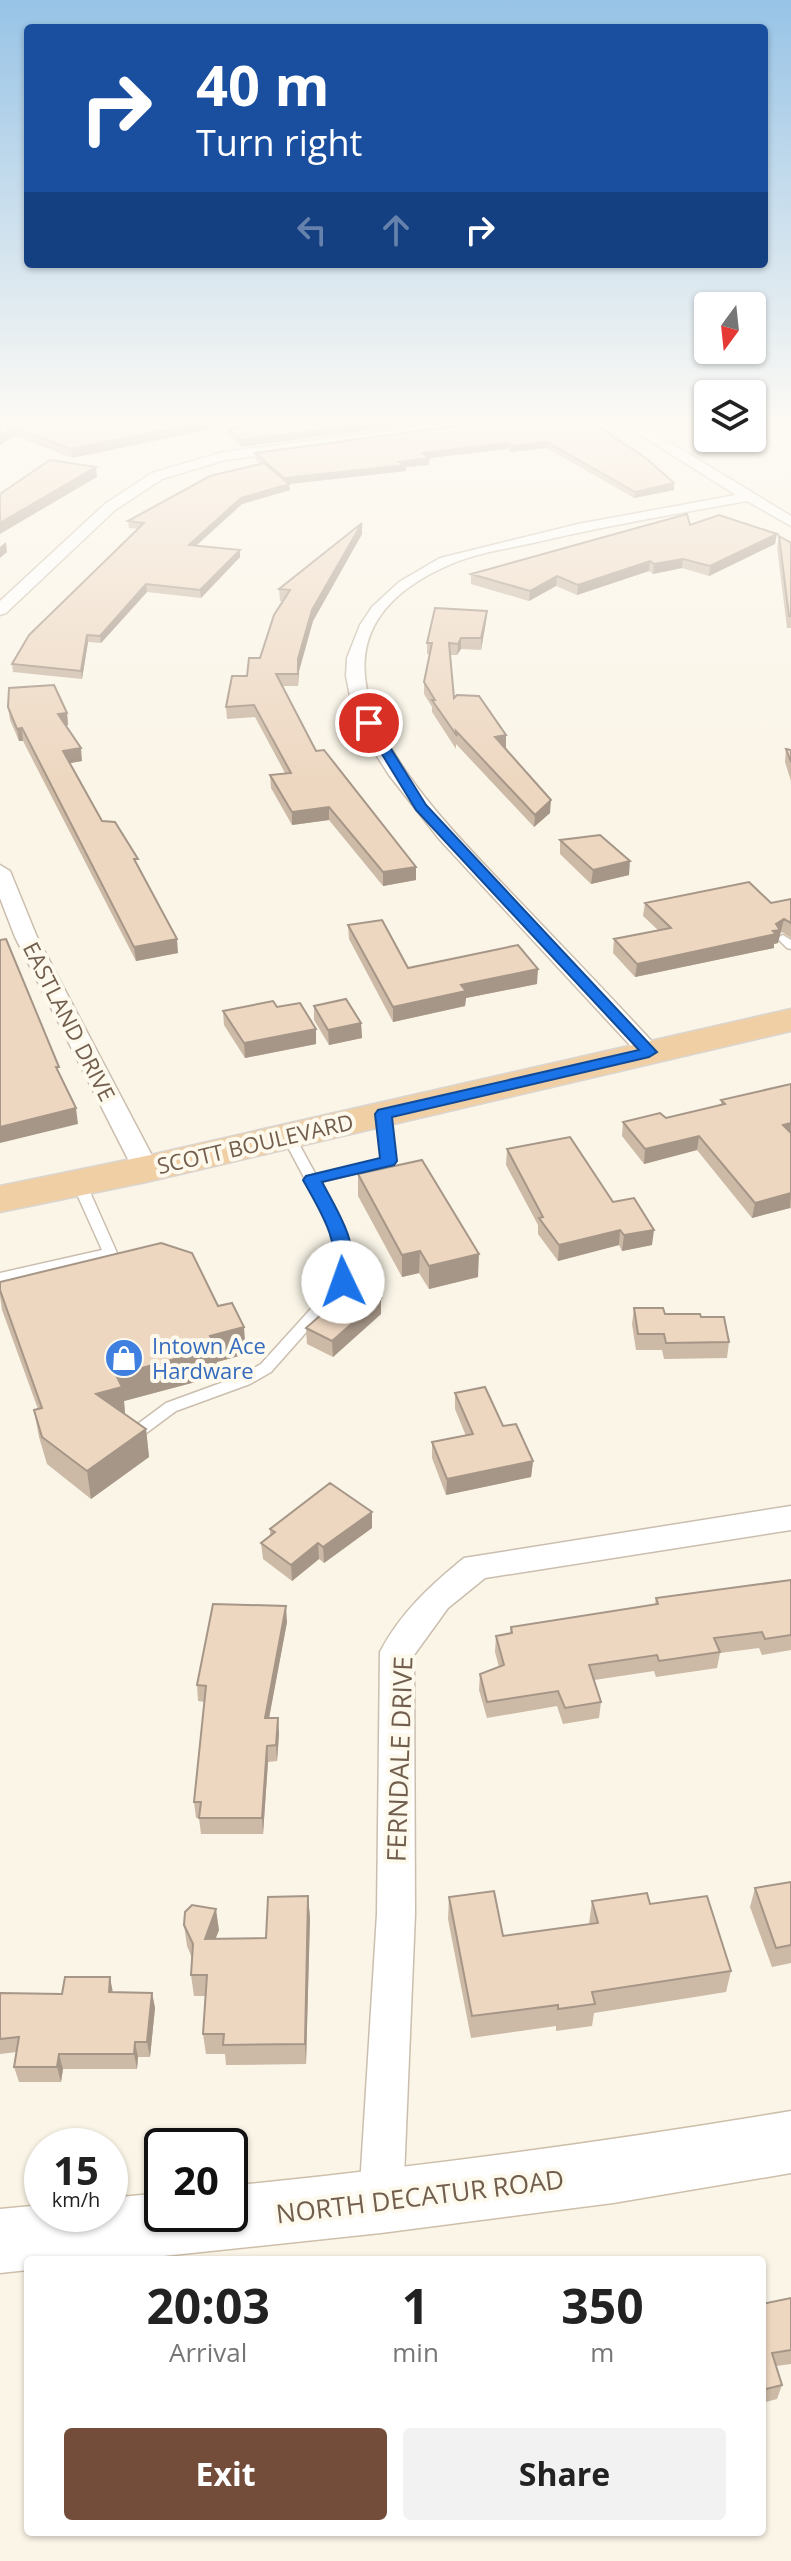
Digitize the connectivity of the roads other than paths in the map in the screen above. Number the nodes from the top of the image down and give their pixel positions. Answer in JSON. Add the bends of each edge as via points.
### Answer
{"nodes":[{"id":1,"x":75,"y":540,"type":"edge"},
{"id":2,"x":534,"y":540,"type":"edge"},
{"id":3,"x":0,"y":610,"type":"edge"},
{"id":4,"x":0,"y":871,"type":"edge"},
{"id":5,"x":26,"y":937,"type":"junction"},
{"id":6,"x":0,"y":941,"type":"edge"},
{"id":7,"x":791,"y":1020,"type":"edge"},
{"id":8,"x":649,"y":1052,"type":"junction"},
{"id":9,"x":384,"y":1114,"type":"junction"},
{"id":10,"x":288,"y":1136,"type":"junction"},
{"id":11,"x":146,"y":1169,"type":"junction"},
{"id":12,"x":312,"y":1180,"type":"junction"},
{"id":13,"x":79,"y":1183,"type":"junction"},
{"id":14,"x":0,"y":1199,"type":"edge"},
{"id":15,"x":0,"y":1278,"type":"edge"},
{"id":16,"x":140,"y":1430,"type":"edge"},
{"id":17,"x":791,"y":1518,"type":"edge"},
{"id":18,"x":791,"y":2142,"type":"edge"},
{"id":19,"x":381,"y":2202,"type":"junction"},
{"id":20,"x":0,"y":2241,"type":"edge"}],
"edges":[{"from":1,"to":3,"type":"street"},
{"from":2,"to":8,"type":"street","via":[[436,565],[377,610],[359,640],[359,704],[420,807]]},
{"from":4,"to":5,"type":"street","name":"EASTLAND DRIVE"},
{"from":5,"to":6,"type":"street"},
{"from":5,"to":11,"type":"street","name":"EASTLAND DRIVE"},
{"from":7,"to":8,"type":"highway","name":"SCOTT BOULEVARD"},
{"from":8,"to":9,"type":"highway","name":"SCOTT BOULEVARD"},
{"from":9,"to":10,"type":"highway","name":"SCOTT BOULEVARD"},
{"from":9,"to":12,"type":"lane","via":[[388,1161]]},
{"from":10,"to":11,"type":"highway","name":"SCOTT BOULEVARD"},
{"from":10,"to":12,"type":"lane"},
{"from":11,"to":13,"type":"highway","name":"SCOTT BOULEVARD"},
{"from":12,"to":16,"type":"lane","via":[[337,1226],[346,1257],[343,1282],[266,1368],[171,1407]]},
{"from":13,"to":14,"type":"highway","name":"SCOTT BOULEVARD"},
{"from":13,"to":15,"type":"lane","via":[[110,1253]]},
{"from":17,"to":19,"type":"street","name":"FERNDALE DRIVE","via":[[476,1567],[436,1599],[397,1652],[396,1914]]},
{"from":18,"to":19,"type":"main road","name":"NORTH DECATUR ROAD"},
{"from":19,"to":20,"type":"main road","name":"NORTH DECATUR ROAD"}]}
